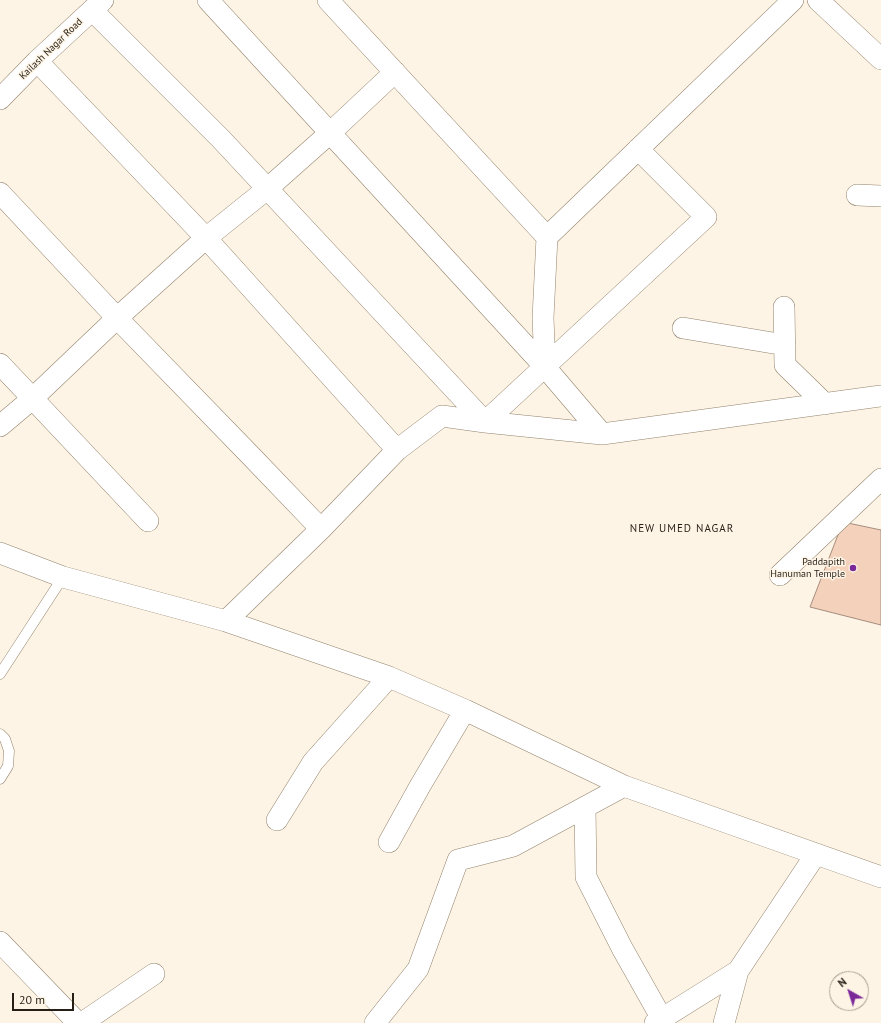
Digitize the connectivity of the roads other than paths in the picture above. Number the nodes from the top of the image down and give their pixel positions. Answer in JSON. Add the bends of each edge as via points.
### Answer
{"nodes":[{"id":1,"x":208,"y":0,"type":"edge"},
{"id":2,"x":328,"y":0,"type":"edge"},
{"id":3,"x":793,"y":0,"type":"edge"},
{"id":4,"x":818,"y":0,"type":"edge"},
{"id":5,"x":97,"y":5,"type":"edge"},
{"id":6,"x":881,"y":59,"type":"edge"},
{"id":7,"x":37,"y":62,"type":"junction"},
{"id":8,"x":395,"y":72,"type":"junction"},
{"id":9,"x":0,"y":99,"type":"edge"},
{"id":10,"x":330,"y":133,"type":"junction"},
{"id":11,"x":638,"y":149,"type":"junction"},
{"id":12,"x":267,"y":189,"type":"junction"},
{"id":13,"x":0,"y":193,"type":"edge"},
{"id":14,"x":857,"y":195,"type":"dead end"},
{"id":15,"x":881,"y":196,"type":"edge"},
{"id":16,"x":546,"y":237,"type":"junction"},
{"id":17,"x":206,"y":238,"type":"junction"},
{"id":18,"x":784,"y":307,"type":"dead end"},
{"id":19,"x":116,"y":318,"type":"junction"},
{"id":20,"x":683,"y":328,"type":"dead end"},
{"id":21,"x":785,"y":345,"type":"junction"},
{"id":22,"x":0,"y":364,"type":"edge"},
{"id":23,"x":545,"y":367,"type":"junction"},
{"id":24,"x":881,"y":396,"type":"edge"},
{"id":25,"x":32,"y":399,"type":"junction"},
{"id":26,"x":825,"y":404,"type":"junction"},
{"id":27,"x":485,"y":422,"type":"junction"},
{"id":28,"x":0,"y":426,"type":"edge"},
{"id":29,"x":602,"y":434,"type":"junction"},
{"id":30,"x":397,"y":450,"type":"junction"},
{"id":31,"x":881,"y":479,"type":"edge"},
{"id":32,"x":148,"y":521,"type":"dead end"},
{"id":33,"x":321,"y":529,"type":"junction"},
{"id":34,"x":0,"y":553,"type":"edge"},
{"id":35,"x":780,"y":575,"type":"dead end"},
{"id":36,"x":63,"y":577,"type":"junction"},
{"id":37,"x":226,"y":621,"type":"junction"},
{"id":38,"x":0,"y":674,"type":"edge"},
{"id":39,"x":389,"y":677,"type":"junction"},
{"id":40,"x":465,"y":710,"type":"junction"},
{"id":41,"x":0,"y":734,"type":"edge"},
{"id":42,"x":0,"y":779,"type":"edge"},
{"id":43,"x":624,"y":786,"type":"junction"},
{"id":44,"x":585,"y":807,"type":"junction"},
{"id":45,"x":277,"y":820,"type":"dead end"},
{"id":46,"x":389,"y":842,"type":"dead end"},
{"id":47,"x":816,"y":854,"type":"junction"},
{"id":48,"x":881,"y":877,"type":"edge"},
{"id":49,"x":0,"y":942,"type":"edge"},
{"id":50,"x":738,"y":971,"type":"junction"},
{"id":51,"x":154,"y":974,"type":"dead end"},
{"id":52,"x":659,"y":1021,"type":"edge"},
{"id":53,"x":78,"y":1023,"type":"edge"},
{"id":54,"x":82,"y":1023,"type":"edge"},
{"id":55,"x":375,"y":1023,"type":"edge"},
{"id":56,"x":724,"y":1023,"type":"edge"}],
"edges":[{"from":1,"to":10,"type":"street"},
{"from":2,"to":8,"type":"street"},
{"from":3,"to":11,"type":"street"},
{"from":4,"to":6,"type":"street"},
{"from":5,"to":7,"type":"street","name":"Kailash Nagar Road"},
{"from":5,"to":12,"type":"street"},
{"from":7,"to":9,"type":"street","name":"Kailash Nagar Road"},
{"from":7,"to":17,"type":"street"},
{"from":8,"to":10,"type":"street"},
{"from":8,"to":16,"type":"street"},
{"from":10,"to":12,"type":"street"},
{"from":10,"to":23,"type":"street"},
{"from":11,"to":16,"type":"street"},
{"from":11,"to":23,"type":"street","via":[[706,217]]},
{"from":12,"to":17,"type":"street"},
{"from":12,"to":27,"type":"street"},
{"from":13,"to":19,"type":"street"},
{"from":14,"to":15,"type":"street"},
{"from":16,"to":23,"type":"street","via":[[543,318]]},
{"from":17,"to":19,"type":"street"},
{"from":17,"to":30,"type":"street"},
{"from":18,"to":21,"type":"street"},
{"from":19,"to":25,"type":"street"},
{"from":19,"to":33,"type":"street"},
{"from":20,"to":21,"type":"street"},
{"from":21,"to":26,"type":"street","via":[[785,365]]},
{"from":22,"to":25,"type":"street"},
{"from":23,"to":27,"type":"street"},
{"from":23,"to":29,"type":"street"},
{"from":24,"to":26,"type":"street"},
{"from":25,"to":28,"type":"street"},
{"from":25,"to":32,"type":"street"},
{"from":26,"to":29,"type":"street"},
{"from":27,"to":29,"type":"street"},
{"from":27,"to":30,"type":"street","via":[[442,416]]},
{"from":30,"to":33,"type":"street"},
{"from":31,"to":35,"type":"street"},
{"from":33,"to":37,"type":"street"},
{"from":34,"to":36,"type":"street"},
{"from":36,"to":37,"type":"street"},
{"from":36,"to":38,"type":"lane"},
{"from":37,"to":39,"type":"street"},
{"from":39,"to":40,"type":"street"},
{"from":39,"to":45,"type":"street","via":[[313,762]]},
{"from":40,"to":43,"type":"street"},
{"from":40,"to":46,"type":"street"},
{"from":41,"to":42,"type":"lane","via":[[5,739],[9,751],[8,766]]},
{"from":43,"to":44,"type":"street"},
{"from":43,"to":47,"type":"street"},
{"from":44,"to":52,"type":"street","via":[[586,877]]},
{"from":44,"to":55,"type":"street","via":[[513,846],[458,860],[418,969]]},
{"from":47,"to":48,"type":"street"},
{"from":47,"to":50,"type":"street"},
{"from":49,"to":53,"type":"street"},
{"from":50,"to":52,"type":"street"},
{"from":50,"to":56,"type":"street"},
{"from":51,"to":54,"type":"street"}]}
